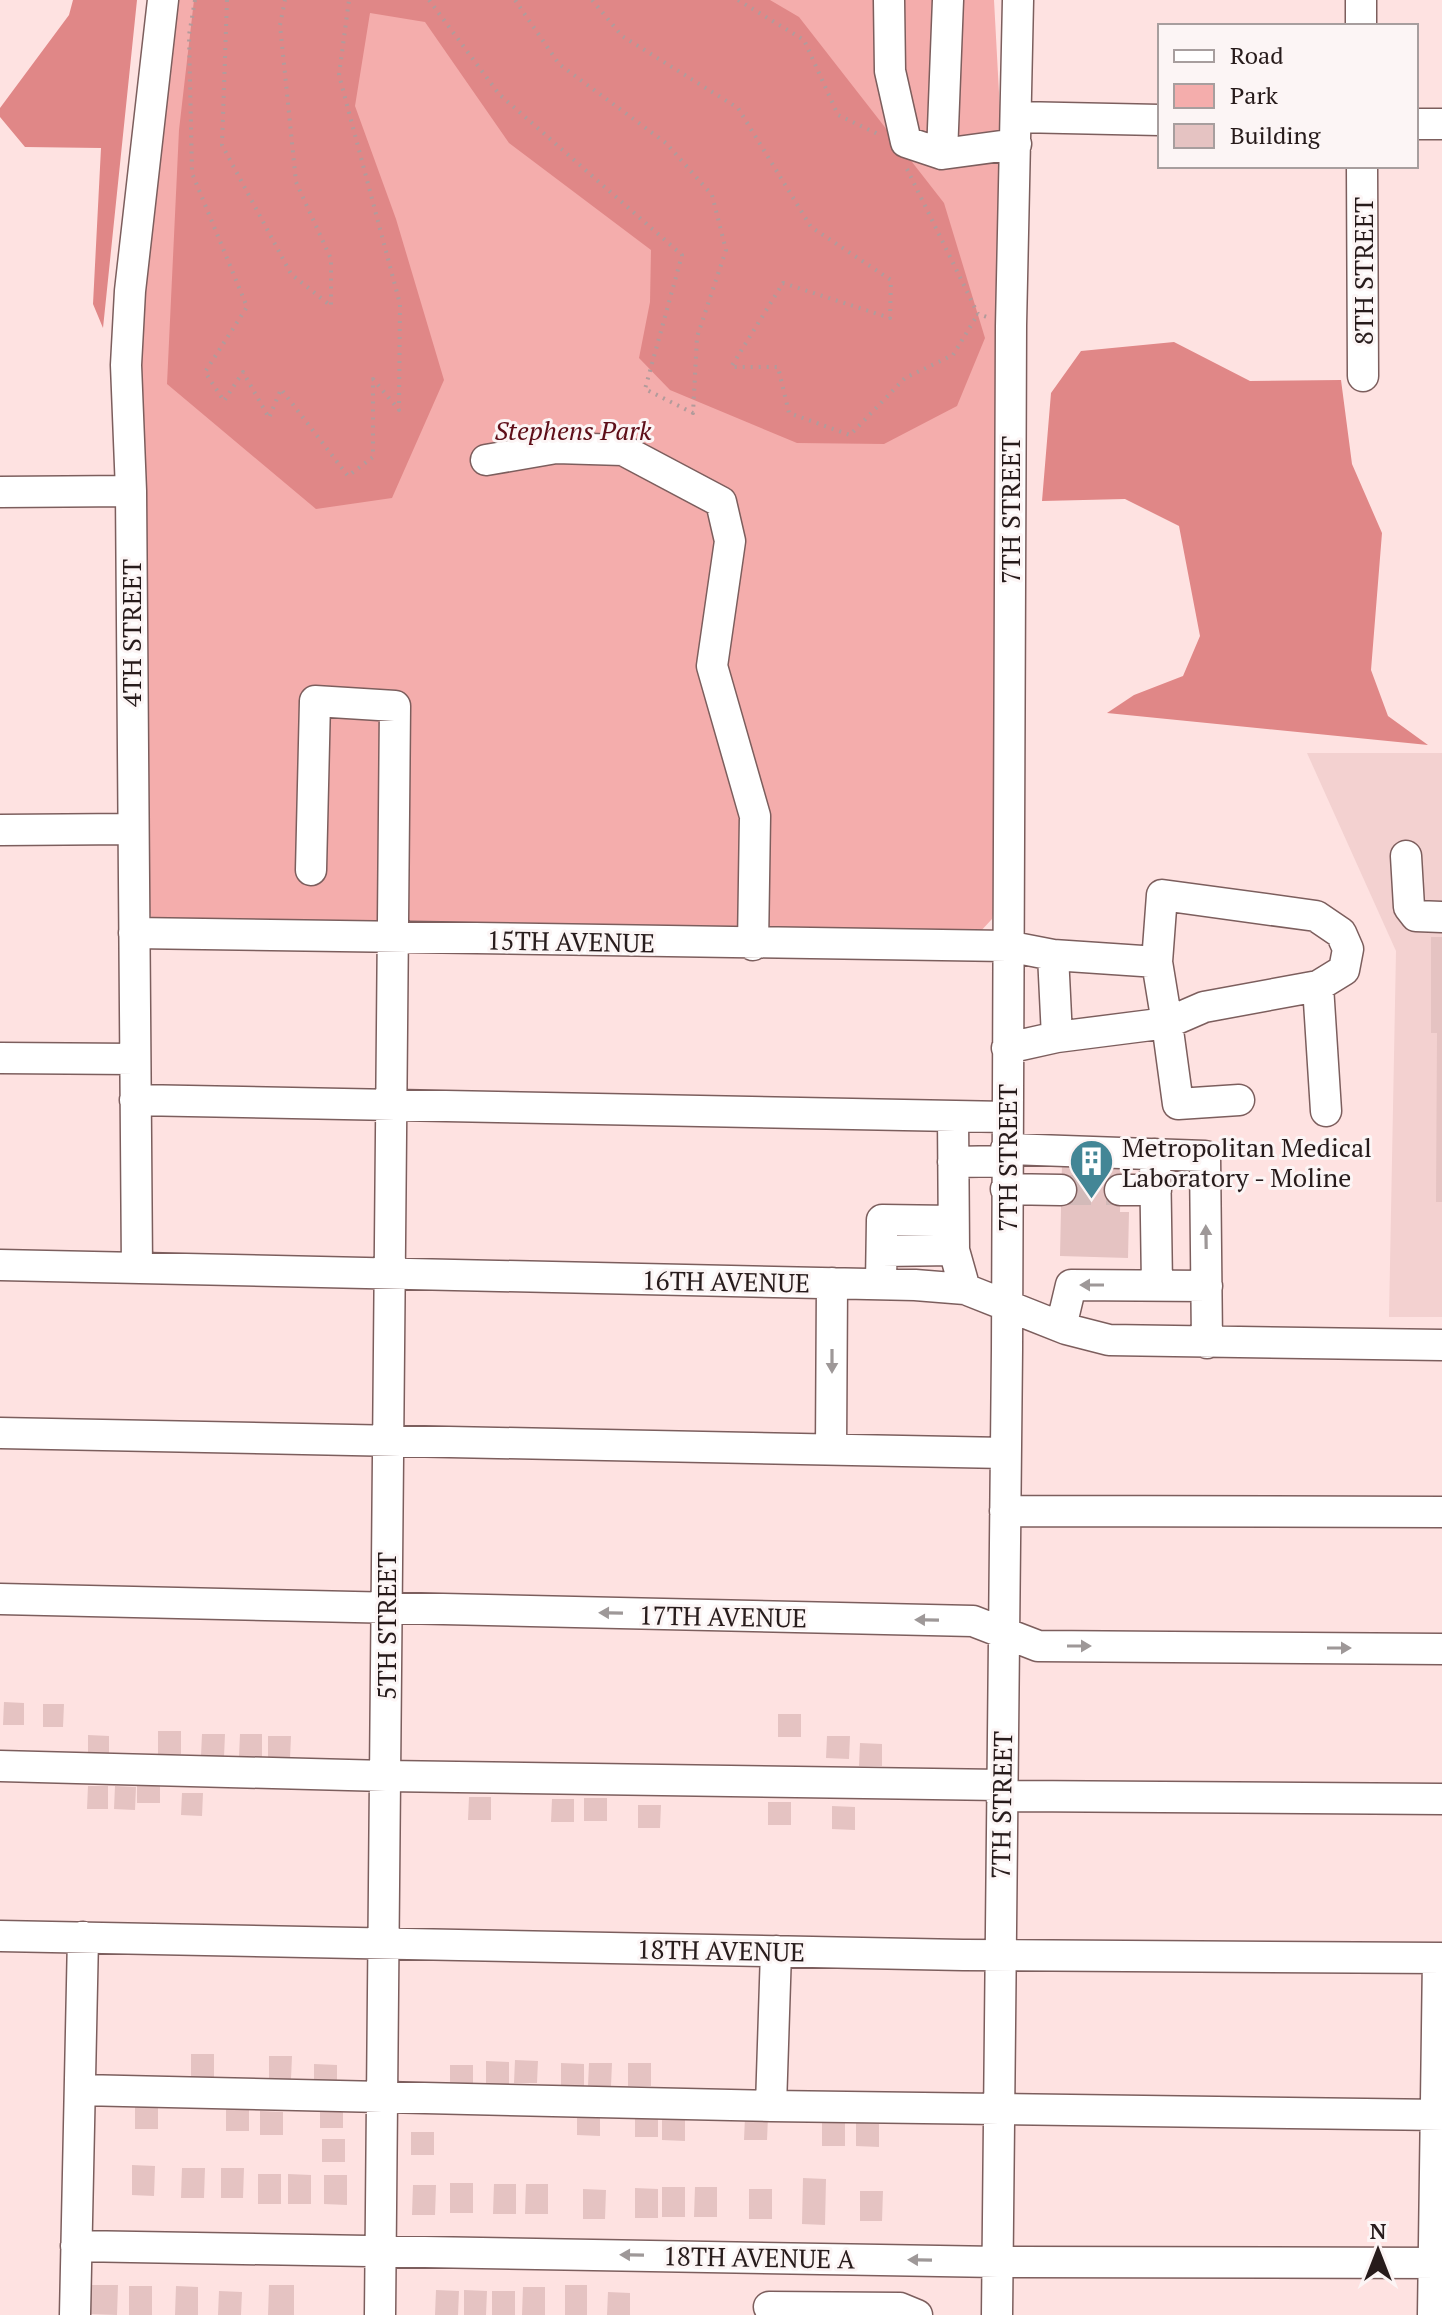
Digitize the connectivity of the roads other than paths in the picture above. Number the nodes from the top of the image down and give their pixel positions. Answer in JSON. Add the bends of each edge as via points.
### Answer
{"nodes":[{"id":1,"x":163,"y":0,"type":"edge"},
{"id":2,"x":889,"y":0,"type":"edge"},
{"id":3,"x":948,"y":0,"type":"edge"},
{"id":4,"x":1018,"y":0,"type":"edge"},
{"id":5,"x":1361,"y":0,"type":"edge"},
{"id":6,"x":1361,"y":24,"type":"edge"},
{"id":7,"x":1158,"y":120,"type":"edge"},
{"id":8,"x":1418,"y":124,"type":"edge"},
{"id":9,"x":1442,"y":124,"type":"edge"},
{"id":10,"x":1016,"y":131,"type":"junction"},
{"id":11,"x":942,"y":154,"type":"junction"},
{"id":12,"x":1362,"y":168,"type":"edge"},
{"id":13,"x":1363,"y":376,"type":"dead end"},
{"id":14,"x":486,"y":460,"type":"dead end"},
{"id":15,"x":131,"y":491,"type":"junction"},
{"id":16,"x":0,"y":492,"type":"edge"},
{"id":17,"x":131,"y":829,"type":"junction"},
{"id":18,"x":0,"y":830,"type":"edge"},
{"id":19,"x":1406,"y":856,"type":"dead end"},
{"id":20,"x":311,"y":870,"type":"dead end"},
{"id":21,"x":1442,"y":917,"type":"edge"},
{"id":22,"x":134,"y":933,"type":"junction"},
{"id":23,"x":391,"y":937,"type":"junction"},
{"id":24,"x":753,"y":945,"type":"junction"},
{"id":25,"x":1007,"y":946,"type":"junction"},
{"id":26,"x":1053,"y":955,"type":"junction"},
{"id":27,"x":1157,"y":962,"type":"junction"},
{"id":28,"x":1318,"y":986,"type":"junction"},
{"id":29,"x":1167,"y":1023,"type":"junction"},
{"id":30,"x":1057,"y":1037,"type":"junction"},
{"id":31,"x":1007,"y":1048,"type":"junction"},
{"id":32,"x":0,"y":1058,"type":"edge"},
{"id":33,"x":135,"y":1059,"type":"junction"},
{"id":34,"x":135,"y":1100,"type":"junction"},
{"id":35,"x":1239,"y":1100,"type":"dead end"},
{"id":36,"x":390,"y":1105,"type":"junction"},
{"id":37,"x":1326,"y":1111,"type":"dead end"},
{"id":38,"x":953,"y":1116,"type":"junction"},
{"id":39,"x":1007,"y":1117,"type":"junction"},
{"id":40,"x":1155,"y":1154,"type":"junction"},
{"id":41,"x":962,"y":1162,"type":"junction"},
{"id":42,"x":1006,"y":1167,"type":"junction"},
{"id":43,"x":1061,"y":1190,"type":"tunnel mouth"},
{"id":44,"x":1120,"y":1190,"type":"tunnel mouth"},
{"id":45,"x":1156,"y":1190,"type":"junction"},
{"id":46,"x":1007,"y":1234,"type":"junction"},
{"id":47,"x":958,"y":1235,"type":"junction"},
{"id":48,"x":0,"y":1265,"type":"edge"},
{"id":49,"x":137,"y":1268,"type":"junction"},
{"id":50,"x":389,"y":1275,"type":"junction"},
{"id":51,"x":832,"y":1283,"type":"junction"},
{"id":52,"x":881,"y":1284,"type":"junction"},
{"id":53,"x":1157,"y":1285,"type":"junction"},
{"id":54,"x":1207,"y":1286,"type":"junction"},
{"id":55,"x":965,"y":1289,"type":"junction"},
{"id":56,"x":1007,"y":1304,"type":"junction"},
{"id":57,"x":1061,"y":1327,"type":"junction"},
{"id":58,"x":1207,"y":1343,"type":"junction"},
{"id":59,"x":1442,"y":1345,"type":"edge"},
{"id":60,"x":0,"y":1433,"type":"edge"},
{"id":61,"x":387,"y":1440,"type":"junction"},
{"id":62,"x":831,"y":1449,"type":"junction"},
{"id":63,"x":1005,"y":1453,"type":"junction"},
{"id":64,"x":1005,"y":1511,"type":"junction"},
{"id":65,"x":1442,"y":1512,"type":"edge"},
{"id":66,"x":0,"y":1599,"type":"edge"},
{"id":67,"x":386,"y":1609,"type":"junction"},
{"id":68,"x":1003,"y":1632,"type":"junction"},
{"id":69,"x":1442,"y":1649,"type":"edge"},
{"id":70,"x":0,"y":1766,"type":"edge"},
{"id":71,"x":386,"y":1776,"type":"junction"},
{"id":72,"x":1001,"y":1791,"type":"junction"},
{"id":73,"x":1442,"y":1799,"type":"edge"},
{"id":74,"x":0,"y":1936,"type":"edge"},
{"id":75,"x":83,"y":1937,"type":"junction"},
{"id":76,"x":384,"y":1943,"type":"junction"},
{"id":77,"x":776,"y":1951,"type":"junction"},
{"id":78,"x":999,"y":1954,"type":"junction"},
{"id":79,"x":1440,"y":1958,"type":"edge"},
{"id":80,"x":80,"y":2090,"type":"junction"},
{"id":81,"x":381,"y":2099,"type":"junction"},
{"id":82,"x":771,"y":2106,"type":"junction"},
{"id":83,"x":998,"y":2110,"type":"junction"},
{"id":84,"x":1439,"y":2115,"type":"edge"},
{"id":85,"x":76,"y":2246,"type":"junction"},
{"id":86,"x":381,"y":2250,"type":"junction"},
{"id":87,"x":770,"y":2257,"type":"junction"},
{"id":88,"x":998,"y":2262,"type":"junction"},
{"id":89,"x":1438,"y":2263,"type":"edge"},
{"id":90,"x":769,"y":2311,"type":"edge"},
{"id":91,"x":75,"y":2315,"type":"edge"},
{"id":92,"x":380,"y":2315,"type":"edge"},
{"id":93,"x":917,"y":2315,"type":"edge"},
{"id":94,"x":997,"y":2315,"type":"edge"},
{"id":95,"x":1433,"y":2315,"type":"edge"}],
"edges":[{"from":1,"to":15,"type":"street","name":"4TH STREET","via":[[130,291],[126,365]]},
{"from":2,"to":11,"type":"street","via":[[890,71],[906,142]]},
{"from":3,"to":11,"type":"street"},
{"from":4,"to":10,"type":"street","name":"7TH STREET"},
{"from":5,"to":6,"type":"street"},
{"from":7,"to":10,"type":"street"},
{"from":8,"to":9,"type":"street"},
{"from":10,"to":11,"type":"street"},
{"from":10,"to":25,"type":"street","name":"7TH STREET"},
{"from":12,"to":13,"type":"street","name":"8TH STREET"},
{"from":14,"to":24,"type":"street","via":[[556,448],[623,450],[721,502],[730,541],[712,666],[755,816]]},
{"from":15,"to":16,"type":"street"},
{"from":15,"to":17,"type":"street","name":"4TH STREET"},
{"from":17,"to":18,"type":"street"},
{"from":17,"to":22,"type":"street","name":"4TH STREET"},
{"from":19,"to":21,"type":"street","via":[[1409,907],[1416,916]]},
{"from":20,"to":23,"type":"street","name":"5TH STREET","via":[[315,701],[395,706]]},
{"from":22,"to":23,"type":"street","name":"15TH AVENUE"},
{"from":22,"to":33,"type":"street","name":"4TH STREET"},
{"from":23,"to":24,"type":"street","name":"15TH AVENUE"},
{"from":23,"to":36,"type":"street","name":"5TH STREET"},
{"from":24,"to":25,"type":"street","name":"15TH AVENUE"},
{"from":25,"to":26,"type":"street","name":"15TH AVENUE"},
{"from":25,"to":31,"type":"street","name":"7TH STREET"},
{"from":26,"to":27,"type":"street","name":"15TH AVENUE"},
{"from":26,"to":30,"type":"street"},
{"from":27,"to":28,"type":"street","via":[[1162,895],[1316,916],[1341,933],[1348,949],[1344,970]]},
{"from":27,"to":29,"type":"street"},
{"from":28,"to":29,"type":"street","via":[[1204,1007]]},
{"from":28,"to":37,"type":"street"},
{"from":29,"to":30,"type":"street"},
{"from":29,"to":35,"type":"street","via":[[1178,1104]]},
{"from":30,"to":31,"type":"street"},
{"from":31,"to":39,"type":"street","name":"7TH STREET"},
{"from":32,"to":33,"type":"street"},
{"from":33,"to":34,"type":"street","name":"4TH STREET"},
{"from":34,"to":36,"type":"street"},
{"from":34,"to":49,"type":"street","name":"4TH STREET"},
{"from":36,"to":38,"type":"street"},
{"from":36,"to":50,"type":"street","name":"5TH STREET"},
{"from":38,"to":39,"type":"street"},
{"from":38,"to":41,"type":"street"},
{"from":39,"to":42,"type":"street","name":"7TH STREET"},
{"from":40,"to":42,"type":"street"},
{"from":40,"to":45,"type":"street"},
{"from":54,"to":40,"type":"street","one_way":true,"via":[[1205,1156]]},
{"from":41,"to":42,"type":"street"},
{"from":41,"to":47,"type":"street"},
{"from":42,"to":43,"type":"street"},
{"from":42,"to":46,"type":"street","name":"7TH STREET"},
{"from":44,"to":45,"type":"street"},
{"from":45,"to":53,"type":"street"},
{"from":46,"to":47,"type":"street"},
{"from":46,"to":56,"type":"street","name":"7TH STREET"},
{"from":47,"to":52,"type":"street","via":[[882,1220]]},
{"from":47,"to":55,"type":"street"},
{"from":48,"to":49,"type":"street","name":"16TH AVENUE"},
{"from":49,"to":50,"type":"street","name":"16TH AVENUE"},
{"from":50,"to":51,"type":"street","name":"16TH AVENUE"},
{"from":50,"to":61,"type":"street","name":"5TH STREET"},
{"from":51,"to":52,"type":"street","name":"16TH AVENUE"},
{"from":51,"to":62,"type":"street","one_way":true},
{"from":52,"to":55,"type":"street","name":"16TH AVENUE"},
{"from":53,"to":54,"type":"street"},
{"from":53,"to":57,"type":"street","one_way":true,"via":[[1071,1285]]},
{"from":54,"to":58,"type":"street"},
{"from":55,"to":56,"type":"street","name":"16TH AVENUE"},
{"from":56,"to":57,"type":"street","name":"16TH AVENUE"},
{"from":56,"to":63,"type":"street","name":"7TH STREET"},
{"from":57,"to":58,"type":"street","name":"16TH AVENUE","via":[[1109,1340]]},
{"from":58,"to":59,"type":"street","name":"16TH AVENUE"},
{"from":60,"to":61,"type":"street"},
{"from":61,"to":62,"type":"street"},
{"from":61,"to":67,"type":"street","name":"5TH STREET"},
{"from":62,"to":63,"type":"street"},
{"from":63,"to":64,"type":"street","name":"7TH STREET"},
{"from":64,"to":65,"type":"street"},
{"from":64,"to":68,"type":"street","name":"7TH STREET"},
{"from":66,"to":67,"type":"street","name":"17TH AVENUE"},
{"from":68,"to":67,"type":"street","name":"17TH AVENUE","one_way":true,"via":[[973,1621]]},
{"from":67,"to":71,"type":"street","name":"5TH STREET"},
{"from":68,"to":69,"type":"street","name":"17TH AVENUE","one_way":true,"via":[[1038,1646]]},
{"from":68,"to":72,"type":"street","name":"7TH STREET"},
{"from":70,"to":71,"type":"street"},
{"from":71,"to":72,"type":"street"},
{"from":71,"to":76,"type":"street","name":"5TH STREET"},
{"from":72,"to":73,"type":"street"},
{"from":72,"to":78,"type":"street","name":"7TH STREET"},
{"from":74,"to":75,"type":"street","name":"18TH AVENUE"},
{"from":75,"to":76,"type":"street","name":"18TH AVENUE"},
{"from":75,"to":80,"type":"street"},
{"from":76,"to":77,"type":"street","name":"18TH AVENUE"},
{"from":76,"to":81,"type":"street","name":"5TH STREET"},
{"from":77,"to":78,"type":"street","name":"18TH AVENUE"},
{"from":77,"to":82,"type":"street"},
{"from":78,"to":79,"type":"street","name":"18TH AVENUE"},
{"from":78,"to":83,"type":"street","name":"7TH STREET"},
{"from":79,"to":84,"type":"street"},
{"from":80,"to":81,"type":"street"},
{"from":80,"to":85,"type":"street"},
{"from":81,"to":82,"type":"street"},
{"from":81,"to":86,"type":"street","name":"5TH STREET"},
{"from":82,"to":83,"type":"street"},
{"from":83,"to":84,"type":"street"},
{"from":83,"to":88,"type":"street","name":"7TH STREET"},
{"from":84,"to":89,"type":"street"},
{"from":85,"to":86,"type":"street","name":"18TH AVENUE A"},
{"from":85,"to":91,"type":"street"},
{"from":87,"to":86,"type":"street","name":"18TH AVENUE A","one_way":true},
{"from":86,"to":92,"type":"street","name":"5TH STREET"},
{"from":88,"to":87,"type":"street","name":"18TH AVENUE A","one_way":true},
{"from":87,"to":90,"type":"street"},
{"from":88,"to":89,"type":"street","name":"18TH AVENUE A"},
{"from":88,"to":94,"type":"street","name":"7TH STREET"},
{"from":89,"to":95,"type":"street"},
{"from":90,"to":93,"type":"street","via":[[900,2308]]}]}
